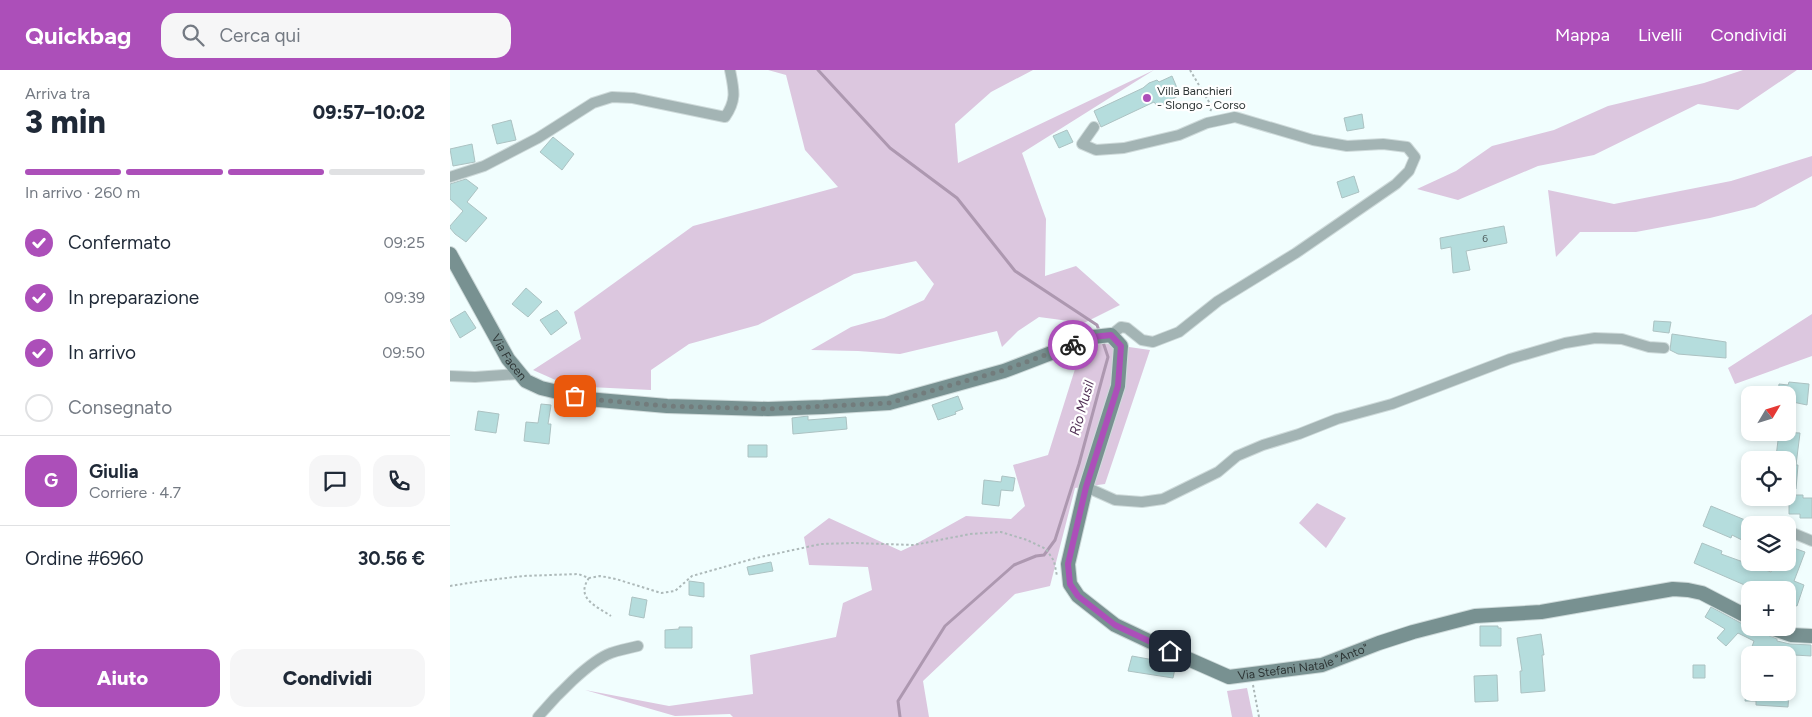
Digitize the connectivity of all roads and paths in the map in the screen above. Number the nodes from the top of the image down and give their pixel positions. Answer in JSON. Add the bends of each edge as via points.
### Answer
{"nodes":[{"id":1,"x":730,"y":70,"type":"edge"},
{"id":2,"x":1190,"y":70,"type":"edge"},
{"id":3,"x":1207,"y":123,"type":"junction"},
{"id":4,"x":1094,"y":127,"type":"dead end"},
{"id":5,"x":450,"y":177,"type":"edge"},
{"id":6,"x":450,"y":254,"type":"edge"},
{"id":7,"x":1111,"y":335,"type":"junction"},
{"id":8,"x":1664,"y":348,"type":"dead end"},
{"id":9,"x":518,"y":374,"type":"junction"},
{"id":10,"x":450,"y":376,"type":"edge"},
{"id":11,"x":1086,"y":487,"type":"junction"},
{"id":12,"x":1796,"y":535,"type":"edge"},
{"id":13,"x":1812,"y":541,"type":"edge"},
{"id":14,"x":1049,"y":551,"type":"dead end"},
{"id":15,"x":589,"y":578,"type":"junction"},
{"id":16,"x":450,"y":586,"type":"edge"},
{"id":17,"x":1741,"y":613,"type":"edge"},
{"id":18,"x":611,"y":616,"type":"dead end"},
{"id":19,"x":1796,"y":634,"type":"edge"},
{"id":20,"x":1812,"y":636,"type":"edge"},
{"id":21,"x":638,"y":646,"type":"dead end"},
{"id":22,"x":1250,"y":674,"type":"junction"},
{"id":23,"x":538,"y":717,"type":"edge"},
{"id":24,"x":1260,"y":717,"type":"edge"}],
"edges":[{"from":1,"to":5,"type":"street","via":[[735,96],[725,117],[633,98],[612,97],[594,103],[538,138],[484,166]]},
{"from":2,"to":3,"type":"path","via":[[1212,107]]},
{"from":3,"to":4,"type":"street","via":[[1152,142],[1096,150],[1082,144]]},
{"from":3,"to":7,"type":"street","via":[[1235,117],[1313,140],[1347,146],[1383,144],[1407,147],[1415,157],[1409,171],[1396,184],[1296,253],[1218,301],[1179,332],[1153,342],[1142,340],[1121,327]]},
{"from":6,"to":9,"type":"street","name":"Via Facen"},
{"from":7,"to":9,"type":"street","name":"Via Facen","via":[[1093,337],[1004,370],[889,403],[768,409],[667,406],[587,399],[541,388]]},
{"from":7,"to":11,"type":"street","name":"Via Stefani Natale \"Anto\"","via":[[1121,346],[1118,386]]},
{"from":8,"to":11,"type":"street","via":[[1622,339],[1595,338],[1510,359],[1392,404],[1263,444],[1237,456],[1218,472],[1163,499],[1142,502],[1115,500]]},
{"from":9,"to":10,"type":"street","via":[[474,378]]},
{"from":11,"to":22,"type":"street","name":"Via Stefani Natale \"Anto\"","via":[[1068,564],[1070,584],[1078,596],[1115,625],[1170,651],[1229,677]]},
{"from":12,"to":13,"type":"street"},
{"from":14,"to":15,"type":"path","via":[[1001,532],[970,534],[914,545],[821,544],[692,576],[675,591],[661,593],[616,579]]},
{"from":15,"to":16,"type":"path","via":[[578,574],[523,576]]},
{"from":15,"to":18,"type":"path","via":[[584,585],[584,593],[589,601]]},
{"from":17,"to":22,"type":"street","name":"Via Stefani Natale \"Anto\"","via":[[1702,593],[1659,590],[1542,612],[1475,616],[1379,642],[1322,665]]},
{"from":19,"to":20,"type":"street"},
{"from":21,"to":23,"type":"street","via":[[610,653],[591,664]]},
{"from":22,"to":24,"type":"path"}]}
